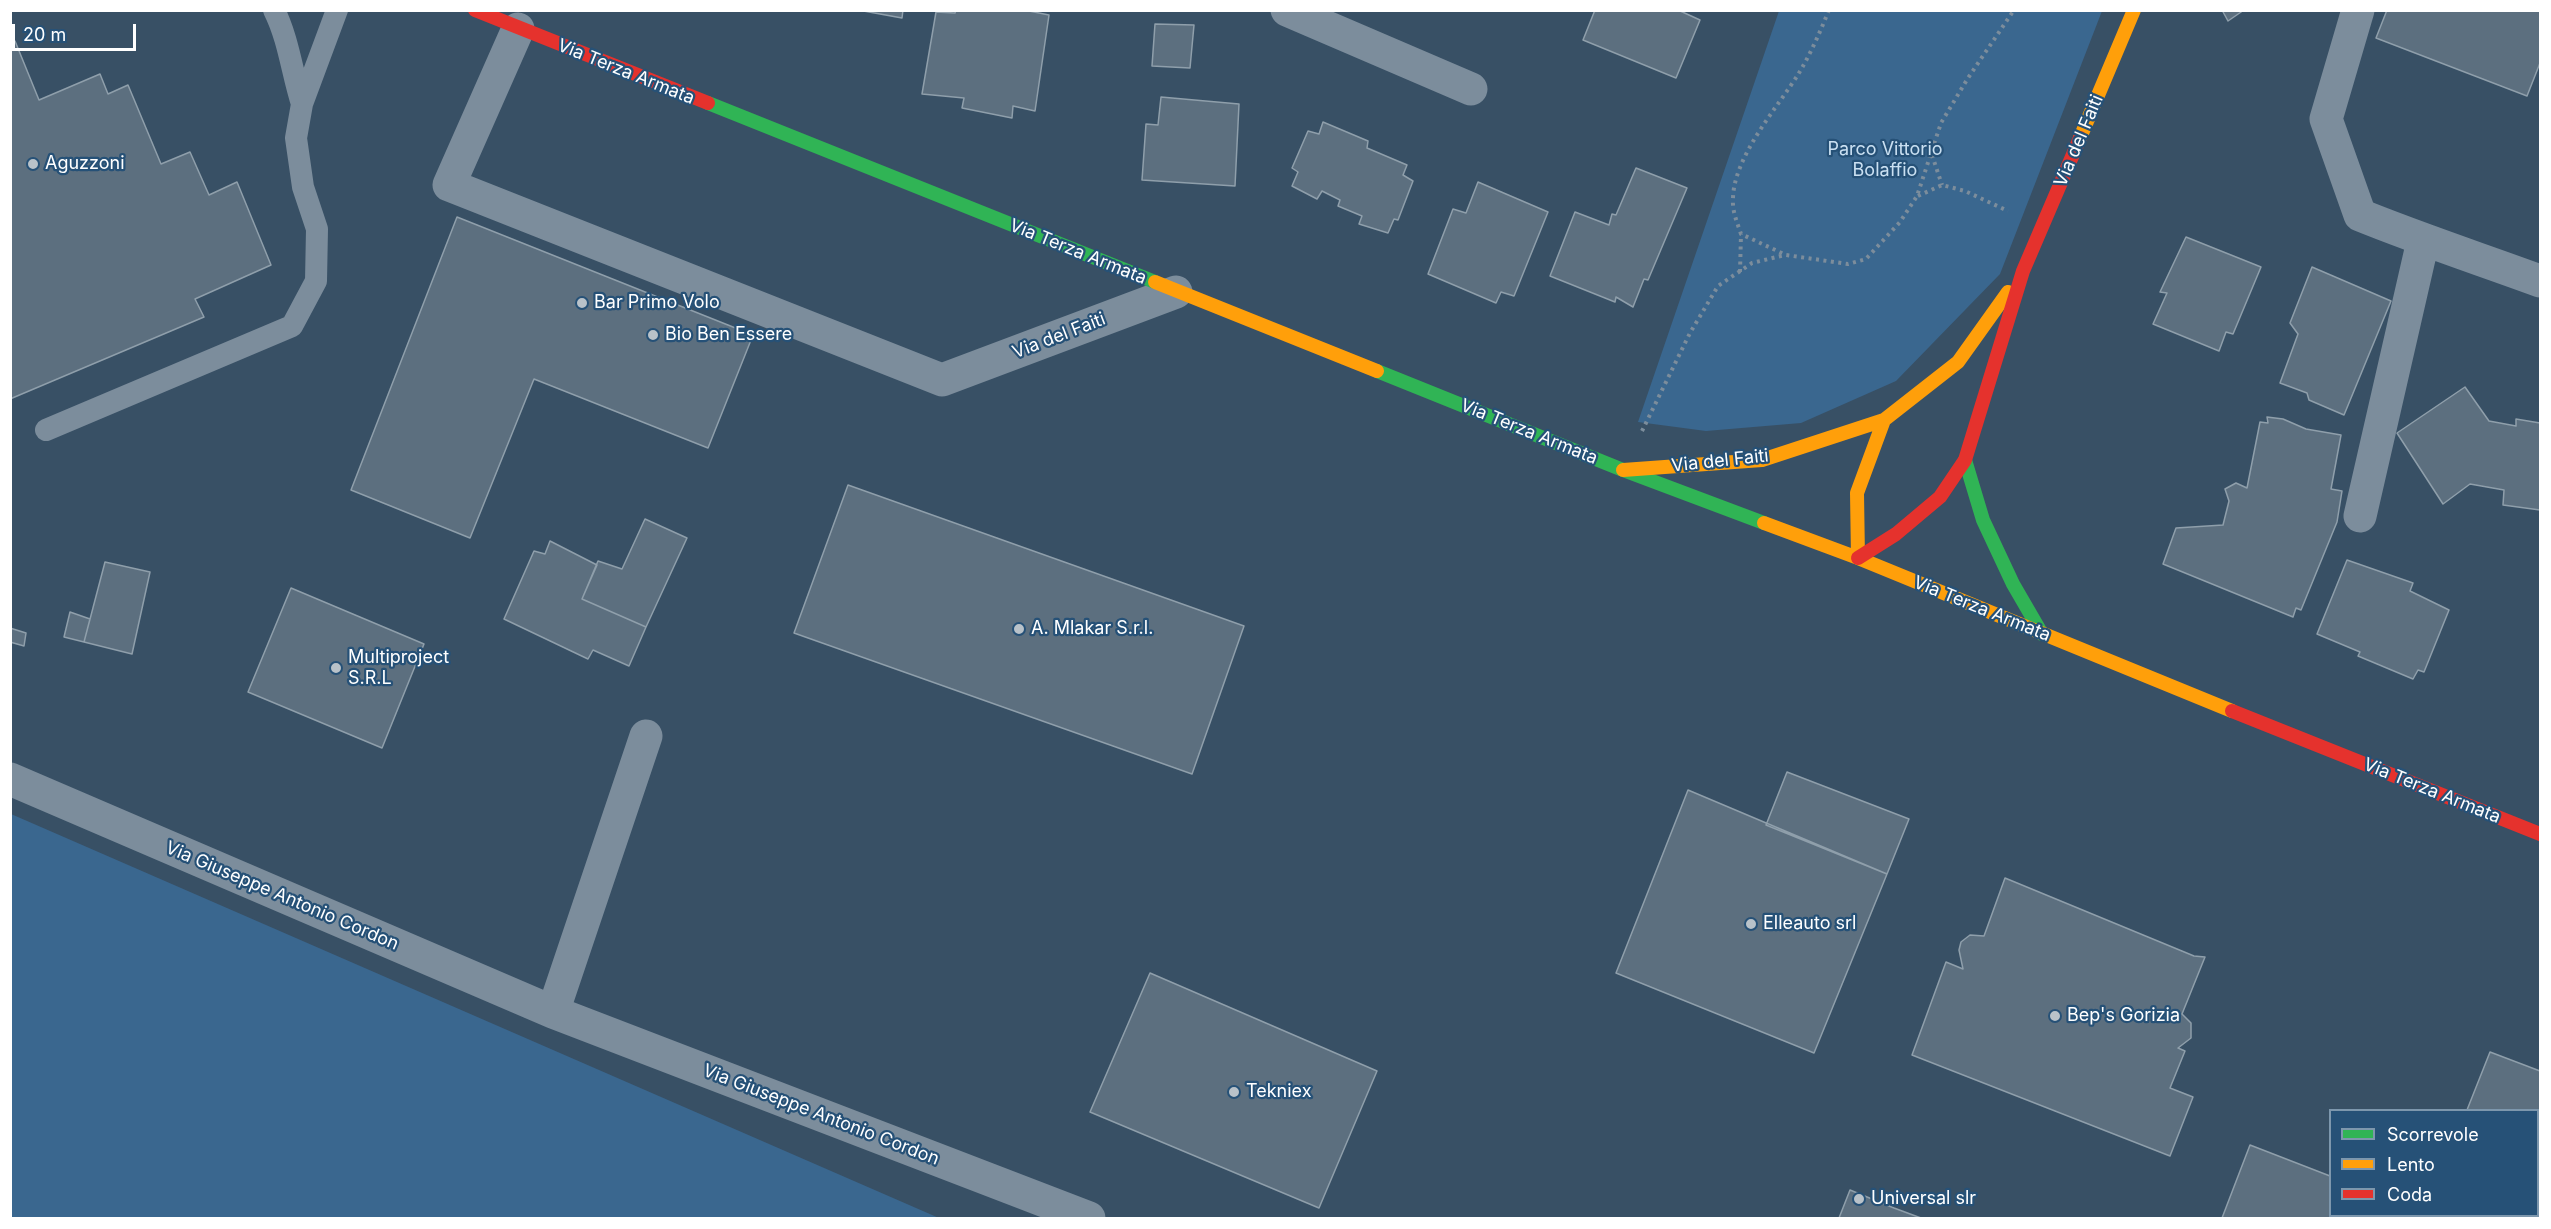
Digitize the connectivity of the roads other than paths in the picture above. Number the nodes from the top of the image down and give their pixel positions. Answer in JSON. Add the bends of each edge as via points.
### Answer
{"nodes":[{"id":1,"x":274,"y":10,"type":"edge"},
{"id":2,"x":337,"y":10,"type":"edge"},
{"id":3,"x":475,"y":10,"type":"edge"},
{"id":4,"x":1287,"y":10,"type":"edge"},
{"id":5,"x":2134,"y":10,"type":"edge"},
{"id":6,"x":2358,"y":10,"type":"edge"},
{"id":7,"x":518,"y":29,"type":"junction"},
{"id":8,"x":1471,"y":89,"type":"dead end"},
{"id":9,"x":302,"y":104,"type":"junction"},
{"id":10,"x":2423,"y":241,"type":"junction"},
{"id":11,"x":2023,"y":271,"type":"junction"},
{"id":12,"x":2541,"y":281,"type":"edge"},
{"id":13,"x":1176,"y":292,"type":"junction"},
{"id":14,"x":1884,"y":420,"type":"junction"},
{"id":15,"x":46,"y":430,"type":"dead end"},
{"id":16,"x":1965,"y":460,"type":"junction"},
{"id":17,"x":1623,"y":470,"type":"junction"},
{"id":18,"x":2360,"y":516,"type":"dead end"},
{"id":19,"x":1858,"y":558,"type":"junction"},
{"id":20,"x":2042,"y":634,"type":"junction"},
{"id":21,"x":646,"y":736,"type":"dead end"},
{"id":22,"x":10,"y":779,"type":"edge"},
{"id":23,"x":2541,"y":834,"type":"edge"},
{"id":24,"x":553,"y":1012,"type":"junction"},
{"id":25,"x":1089,"y":1218,"type":"edge"}],
"edges":[{"from":1,"to":9,"type":"lane","via":[[285,35]]},
{"from":2,"to":9,"type":"lane"},
{"from":3,"to":7,"type":"main road","name":"Via Terza Armata"},
{"from":4,"to":8,"type":"street"},
{"from":5,"to":11,"type":"main road","name":"Via del Faiti"},
{"from":6,"to":10,"type":"street","via":[[2326,119],[2360,215]]},
{"from":7,"to":13,"type":"main road","name":"Via Terza Armata"},
{"from":7,"to":13,"type":"street","name":"Via del Faiti","via":[[449,185],[942,380]]},
{"from":9,"to":15,"type":"lane","via":[[296,138],[303,187],[317,229],[316,281],[292,326]]},
{"from":10,"to":12,"type":"street"},
{"from":10,"to":18,"type":"street"},
{"from":11,"to":14,"type":"main road","name":"Via del Faiti","via":[[1958,362]]},
{"from":11,"to":16,"type":"main road","name":"Via del Faiti"},
{"from":13,"to":17,"type":"main road","name":"Via Terza Armata"},
{"from":14,"to":17,"type":"main road","name":"Via del Faiti","via":[[1762,460]]},
{"from":14,"to":19,"type":"main road","via":[[1857,493]]},
{"from":16,"to":19,"type":"main road","name":"Via del Faiti","via":[[1940,497],[1896,534]]},
{"from":16,"to":20,"type":"main road","via":[[1983,520]]},
{"from":17,"to":19,"type":"main road","name":"Via Terza Armata"},
{"from":19,"to":20,"type":"main road","name":"Via Terza Armata"},
{"from":20,"to":23,"type":"main road","name":"Via Terza Armata"},
{"from":21,"to":24,"type":"street"},
{"from":22,"to":24,"type":"street","name":"Via Giuseppe Antonio Cordon"},
{"from":24,"to":25,"type":"street","name":"Via Giuseppe Antonio Cordon"}]}
